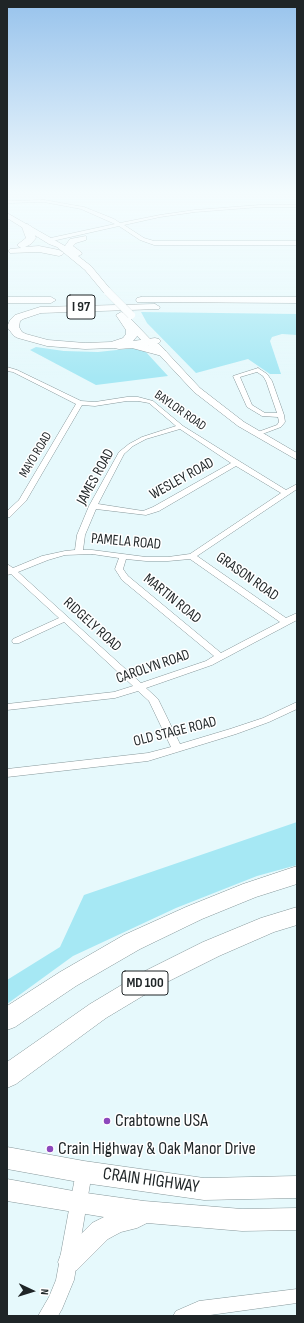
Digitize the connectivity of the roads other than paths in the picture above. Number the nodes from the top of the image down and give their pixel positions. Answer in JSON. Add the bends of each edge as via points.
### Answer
{"nodes":[{"id":1,"x":61,"y":255,"type":"edge"},
{"id":2,"x":73,"y":255,"type":"edge"},
{"id":3,"x":79,"y":255,"type":"edge"},
{"id":4,"x":88,"y":268,"type":"junction"},
{"id":5,"x":77,"y":270,"type":"dead end"},
{"id":6,"x":88,"y":281,"type":"dead end"},
{"id":7,"x":7,"y":296,"type":"edge"},
{"id":8,"x":59,"y":298,"type":"dead end"},
{"id":9,"x":75,"y":298,"type":"dead end"},
{"id":10,"x":297,"y":299,"type":"edge"},
{"id":11,"x":7,"y":300,"type":"edge"},
{"id":12,"x":154,"y":304,"type":"junction"},
{"id":13,"x":7,"y":307,"type":"edge"},
{"id":14,"x":297,"y":307,"type":"edge"},
{"id":15,"x":126,"y":315,"type":"junction"},
{"id":16,"x":7,"y":334,"type":"edge"},
{"id":17,"x":153,"y":343,"type":"junction"},
{"id":18,"x":121,"y":345,"type":"junction"},
{"id":19,"x":7,"y":369,"type":"edge"},
{"id":20,"x":80,"y":403,"type":"junction"},
{"id":21,"x":281,"y":415,"type":"junction"},
{"id":22,"x":181,"y":427,"type":"junction"},
{"id":23,"x":257,"y":434,"type":"junction"},
{"id":24,"x":297,"y":457,"type":"edge"},
{"id":25,"x":236,"y":463,"type":"junction"},
{"id":26,"x":297,"y":486,"type":"edge"},
{"id":27,"x":286,"y":493,"type":"junction"},
{"id":28,"x":93,"y":506,"type":"junction"},
{"id":29,"x":7,"y":515,"type":"edge"},
{"id":30,"x":79,"y":551,"type":"junction"},
{"id":31,"x":192,"y":556,"type":"junction"},
{"id":32,"x":123,"y":557,"type":"junction"},
{"id":33,"x":9,"y":570,"type":"edge"},
{"id":34,"x":297,"y":616,"type":"edge"},
{"id":35,"x":64,"y":619,"type":"junction"},
{"id":36,"x":286,"y":622,"type":"junction"},
{"id":37,"x":16,"y":641,"type":"dead end"},
{"id":38,"x":221,"y":657,"type":"junction"},
{"id":39,"x":140,"y":686,"type":"junction"},
{"id":40,"x":297,"y":705,"type":"edge"},
{"id":41,"x":7,"y":707,"type":"edge"},
{"id":42,"x":177,"y":749,"type":"junction"},
{"id":43,"x":7,"y":773,"type":"edge"},
{"id":44,"x":297,"y":875,"type":"edge"},
{"id":45,"x":297,"y":916,"type":"edge"},
{"id":46,"x":7,"y":1019,"type":"edge"},
{"id":47,"x":7,"y":1076,"type":"edge"},
{"id":48,"x":7,"y":1158,"type":"edge"},
{"id":49,"x":84,"y":1172,"type":"junction"},
{"id":50,"x":297,"y":1187,"type":"edge"},
{"id":51,"x":7,"y":1190,"type":"edge"},
{"id":52,"x":79,"y":1203,"type":"junction"},
{"id":53,"x":144,"y":1212,"type":"junction"},
{"id":54,"x":297,"y":1219,"type":"edge"},
{"id":55,"x":69,"y":1262,"type":"junction"},
{"id":56,"x":297,"y":1296,"type":"edge"},
{"id":57,"x":47,"y":1316,"type":"edge"},
{"id":58,"x":181,"y":1316,"type":"edge"}],
"edges":[{"from":1,"to":5,"type":"main road"},
{"from":2,"to":4,"type":"main road"},
{"from":3,"to":4,"type":"main road"},
{"from":4,"to":15,"type":"main road","bridge":true},
{"from":6,"to":15,"type":"main road"},
{"from":7,"to":8,"type":"highway"},
{"from":9,"to":12,"type":"highway"},
{"from":10,"to":12,"type":"highway","number":"I 97"},
{"from":11,"to":12,"type":"highway","number":"I 97"},
{"from":12,"to":13,"type":"highway","number":"I 97"},
{"from":12,"to":14,"type":"highway","number":"I 97"},
{"from":12,"to":18,"type":"highway","via":[[40,310],[19,317],[13,324],[18,334],[47,343]]},
{"from":15,"to":17,"type":"main road"},
{"from":15,"to":18,"type":"highway","via":[[132,333]]},
{"from":16,"to":18,"type":"highway","via":[[33,343],[56,347],[86,349]]},
{"from":17,"to":18,"type":"highway"},
{"from":17,"to":18,"type":"highway","via":[[138,346]]},
{"from":17,"to":23,"type":"main road","via":[[197,390]]},
{"from":19,"to":20,"type":"street","name":"BAYLOR ROAD"},
{"from":20,"to":22,"type":"street","name":"BAYLOR ROAD","via":[[95,404],[127,399],[146,401],[155,405]]},
{"from":20,"to":29,"type":"street","name":"MAYO ROAD","via":[[22,501]]},
{"from":21,"to":21,"type":"street","via":[[265,375],[258,370],[235,377],[247,403],[262,414]]},
{"from":21,"to":23,"type":"street","via":[[282,422],[279,426]]},
{"from":22,"to":25,"type":"street","name":"BAYLOR ROAD"},
{"from":22,"to":28,"type":"street","name":"JAMES ROAD","via":[[144,438],[121,453]]},
{"from":23,"to":24,"type":"main road"},
{"from":25,"to":27,"type":"street","name":"BAYLOR ROAD"},
{"from":25,"to":28,"type":"street","name":"WESLEY ROAD","via":[[156,510],[143,513]]},
{"from":26,"to":27,"type":"street","name":"PAMELA ROAD"},
{"from":27,"to":31,"type":"street","name":"PAMELA ROAD"},
{"from":28,"to":30,"type":"street","name":"JAMES ROAD","via":[[81,535]]},
{"from":30,"to":32,"type":"street","name":"PAMELA ROAD"},
{"from":30,"to":33,"type":"street","name":"PAMELA ROAD","via":[[65,552]]},
{"from":31,"to":32,"type":"street","name":"PAMELA ROAD","via":[[168,559]]},
{"from":31,"to":36,"type":"street","name":"GRASON ROAD"},
{"from":32,"to":38,"type":"street","name":"MARTIN ROAD","via":[[119,569],[125,578]]},
{"from":33,"to":35,"type":"street","name":"RIDGELY ROAD"},
{"from":34,"to":36,"type":"street","name":"CAROLYN ROAD"},
{"from":35,"to":37,"type":"street"},
{"from":35,"to":39,"type":"street","name":"RIDGELY ROAD"},
{"from":36,"to":38,"type":"street","name":"CAROLYN ROAD"},
{"from":38,"to":39,"type":"street","name":"CAROLYN ROAD"},
{"from":39,"to":41,"type":"street","name":"CAROLYN ROAD","via":[[115,695]]},
{"from":39,"to":42,"type":"street","name":"RIDGELY ROAD","via":[[153,699]]},
{"from":40,"to":42,"type":"street","name":"OLD STAGE ROAD","via":[[260,722]]},
{"from":42,"to":43,"type":"street","name":"OLD STAGE ROAD","via":[[148,756]]},
{"from":44,"to":46,"type":"highway","number":"MD 100","via":[[250,890],[132,942],[68,979]]},
{"from":45,"to":47,"type":"highway","number":"MD 100","via":[[212,949],[153,978],[98,1011]]},
{"from":48,"to":49,"type":"main road","name":"CRAIN HIGHWAY"},
{"from":49,"to":50,"type":"main road","name":"CRAIN HIGHWAY","via":[[204,1189]]},
{"from":49,"to":52,"type":"street"},
{"from":51,"to":52,"type":"main road","name":"CRAIN HIGHWAY"},
{"from":52,"to":53,"type":"main road","name":"CRAIN HIGHWAY"},
{"from":52,"to":55,"type":"street"},
{"from":53,"to":54,"type":"main road","name":"CRAIN HIGHWAY","via":[[242,1220]]},
{"from":53,"to":55,"type":"main road","via":[[100,1231]]},
{"from":55,"to":57,"type":"street","via":[[56,1303]]},
{"from":56,"to":58,"type":"street","via":[[199,1309]]}]}
